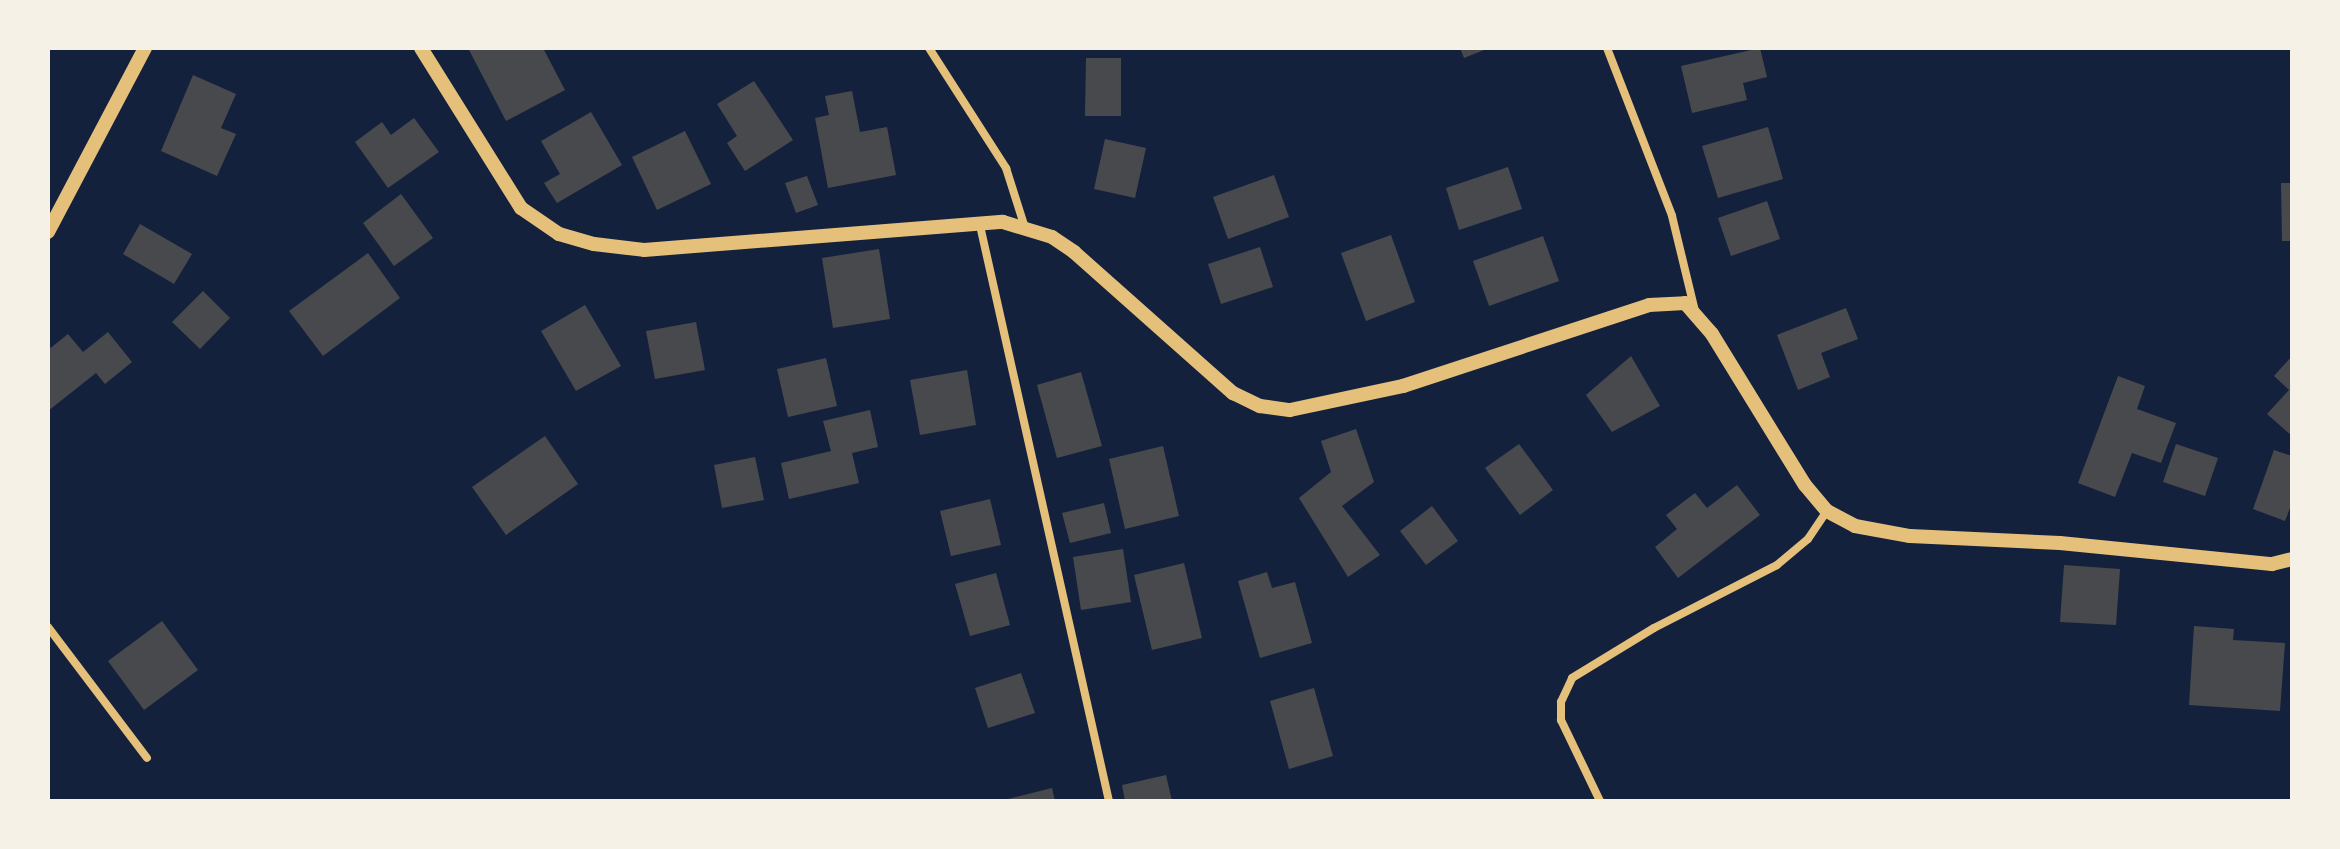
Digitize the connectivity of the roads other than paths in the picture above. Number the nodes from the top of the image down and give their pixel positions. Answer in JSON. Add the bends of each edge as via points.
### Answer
{"nodes":[{"id":1,"x":145,"y":48,"type":"edge"},
{"id":2,"x":421,"y":48,"type":"edge"},
{"id":3,"x":929,"y":48,"type":"edge"},
{"id":4,"x":1607,"y":48,"type":"edge"},
{"id":5,"x":979,"y":221,"type":"junction"},
{"id":6,"x":1025,"y":228,"type":"junction"},
{"id":7,"x":48,"y":232,"type":"edge"},
{"id":8,"x":1695,"y":311,"type":"junction"},
{"id":9,"x":1827,"y":511,"type":"junction"},
{"id":10,"x":2292,"y":559,"type":"edge"},
{"id":11,"x":48,"y":627,"type":"edge"},
{"id":12,"x":147,"y":758,"type":"dead end"},
{"id":13,"x":1109,"y":801,"type":"edge"},
{"id":14,"x":1600,"y":801,"type":"edge"}],
"edges":[{"from":1,"to":7,"type":"street"},
{"from":2,"to":5,"type":"street","via":[[505,189],[521,208],[559,234],[644,250]]},
{"from":3,"to":6,"type":"street","via":[[1006,168]]},
{"from":4,"to":8,"type":"street","via":[[1672,216]]},
{"from":5,"to":6,"type":"street"},
{"from":5,"to":13,"type":"street"},
{"from":6,"to":8,"type":"street","via":[[1074,252],[1233,393],[1260,406],[1290,410],[1403,386],[1668,300]]},
{"from":8,"to":9,"type":"street","via":[[1805,485]]},
{"from":9,"to":10,"type":"street","via":[[1855,526],[1910,536],[2060,543],[2272,564]]},
{"from":9,"to":14,"type":"street","via":[[1808,539],[1777,565],[1654,628],[1572,678],[1561,702],[1561,720]]},
{"from":11,"to":12,"type":"street"}]}
